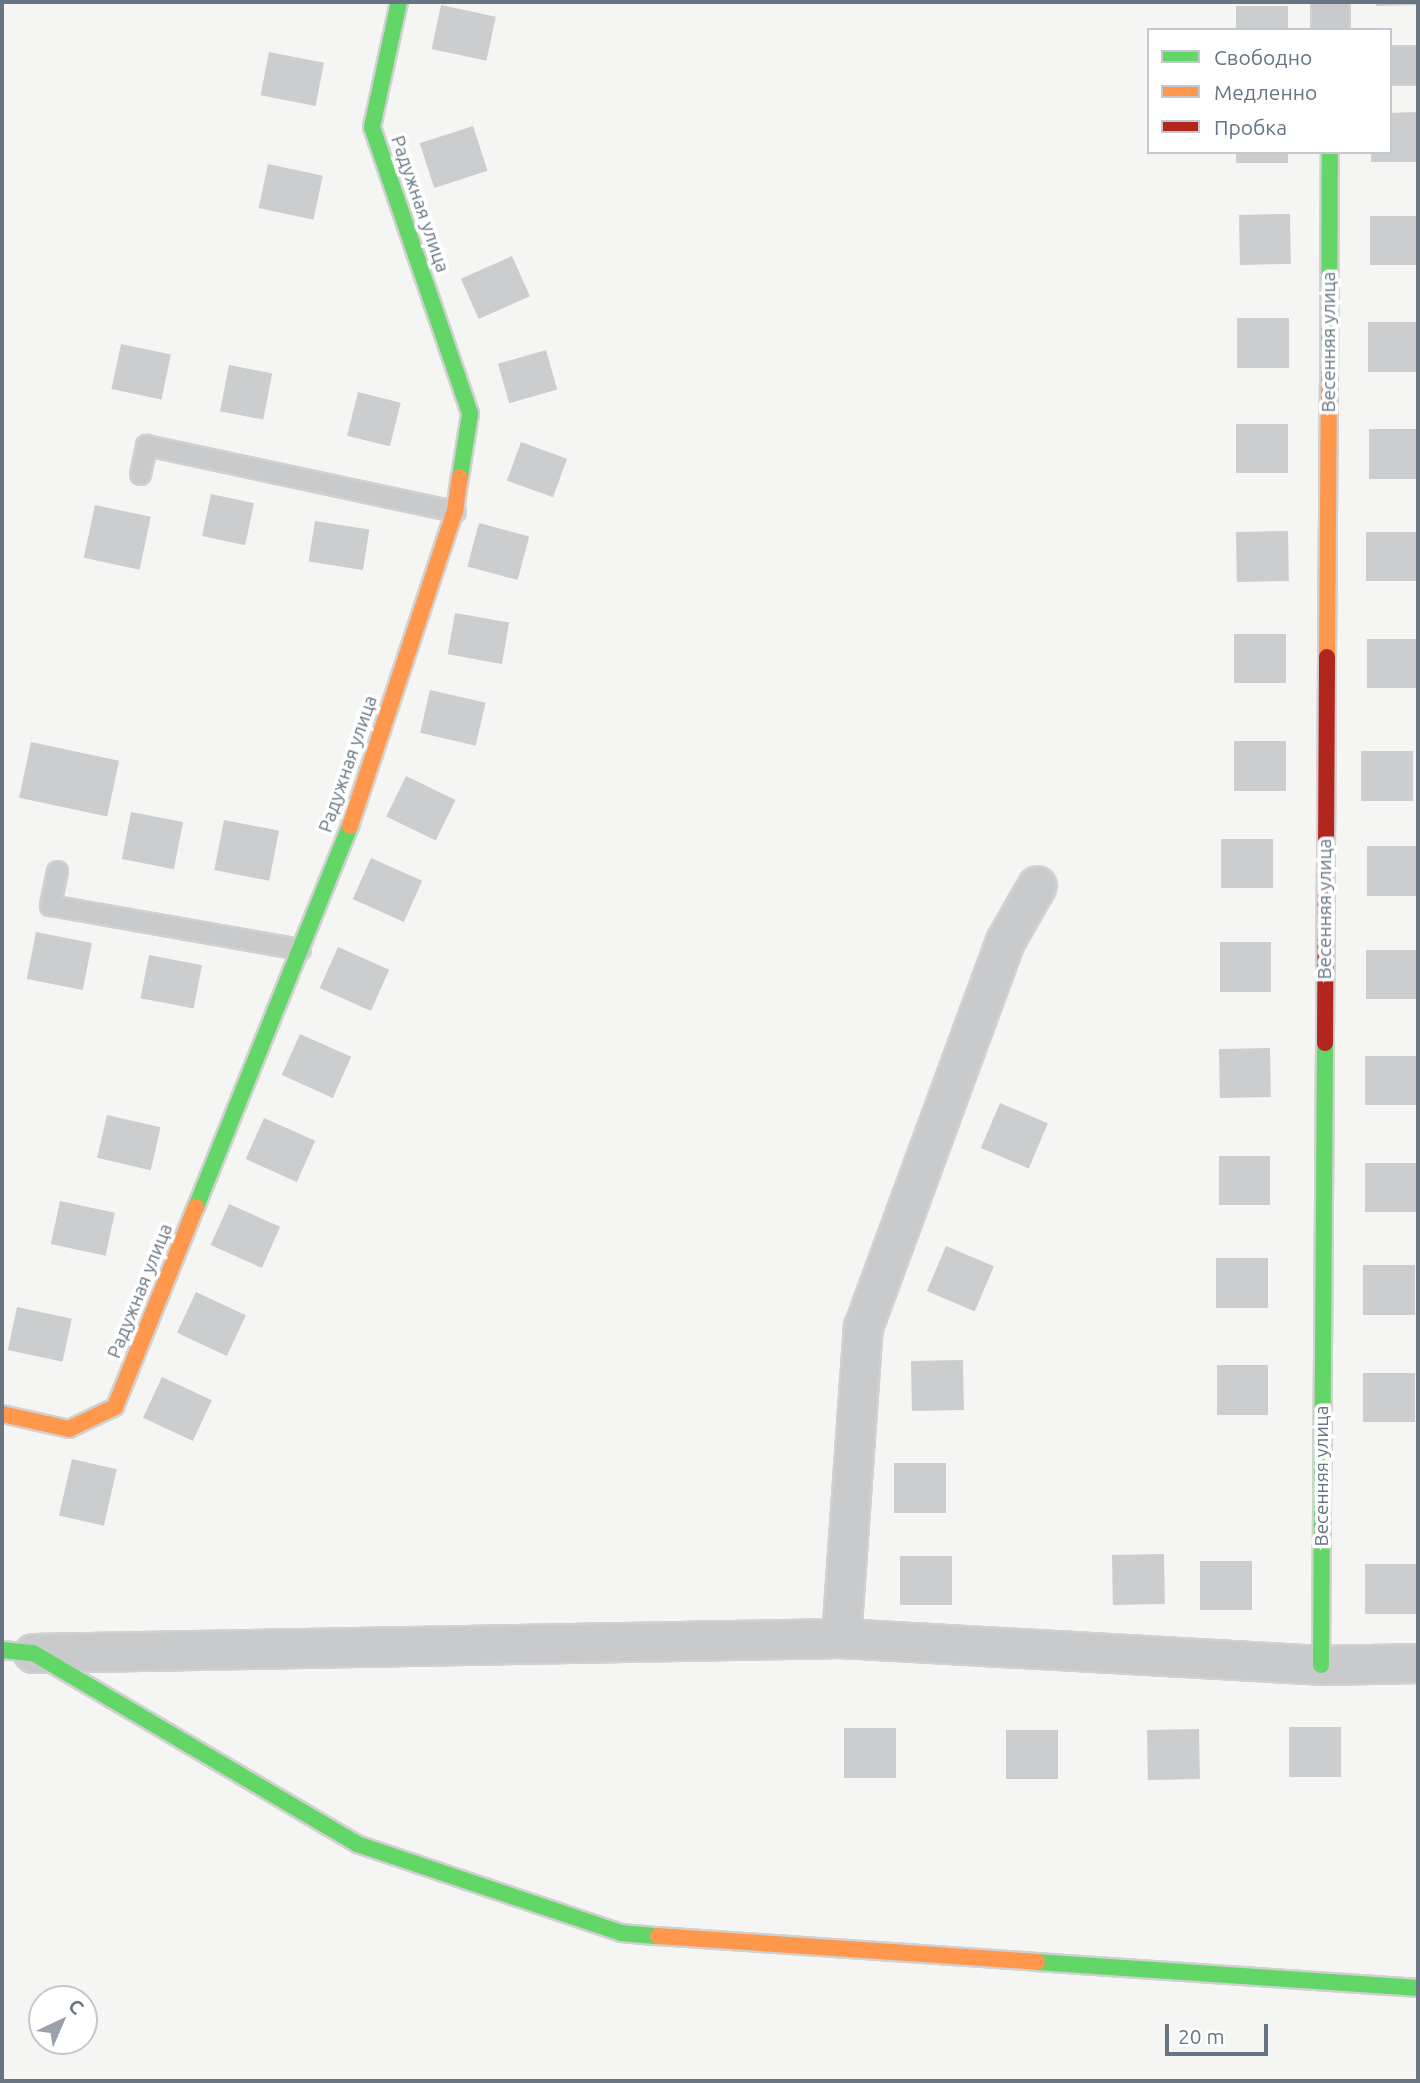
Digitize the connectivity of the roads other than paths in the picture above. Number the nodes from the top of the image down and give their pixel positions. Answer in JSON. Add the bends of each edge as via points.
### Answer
{"nodes":[{"id":1,"x":399,"y":2,"type":"edge"},
{"id":2,"x":1330,"y":2,"type":"edge"},
{"id":3,"x":1330,"y":28,"type":"edge"},
{"id":4,"x":1392,"y":65,"type":"edge"},
{"id":5,"x":1418,"y":65,"type":"edge"},
{"id":6,"x":1330,"y":154,"type":"edge"},
{"id":7,"x":140,"y":474,"type":"dead end"},
{"id":8,"x":455,"y":511,"type":"junction"},
{"id":9,"x":57,"y":870,"type":"dead end"},
{"id":10,"x":1037,"y":885,"type":"dead end"},
{"id":11,"x":300,"y":949,"type":"junction"},
{"id":12,"x":2,"y":1414,"type":"edge"},
{"id":13,"x":841,"y":1638,"type":"junction"},
{"id":14,"x":18,"y":1652,"type":"edge"},
{"id":15,"x":1418,"y":1663,"type":"edge"},
{"id":16,"x":1321,"y":1665,"type":"junction"},
{"id":17,"x":1418,"y":1988,"type":"edge"}],
"edges":[{"from":1,"to":8,"type":"street","name":"Радужная улица","via":[[372,127],[470,414]]},
{"from":2,"to":3,"type":"street"},
{"from":4,"to":5,"type":"street"},
{"from":6,"to":16,"type":"street","name":"Весенняя улица"},
{"from":7,"to":8,"type":"lane","via":[[146,445]]},
{"from":8,"to":11,"type":"street","name":"Радужная улица","via":[[357,808]]},
{"from":9,"to":11,"type":"lane","via":[[50,905]]},
{"from":10,"to":13,"type":"street","via":[[1005,941],[863,1327]]},
{"from":11,"to":12,"type":"street","name":"Радужная улица","via":[[115,1408],[69,1429]]},
{"from":13,"to":14,"type":"street"},
{"from":13,"to":16,"type":"street"},
{"from":14,"to":17,"type":"street","via":[[357,1844],[621,1933]]},
{"from":15,"to":16,"type":"street"}]}
